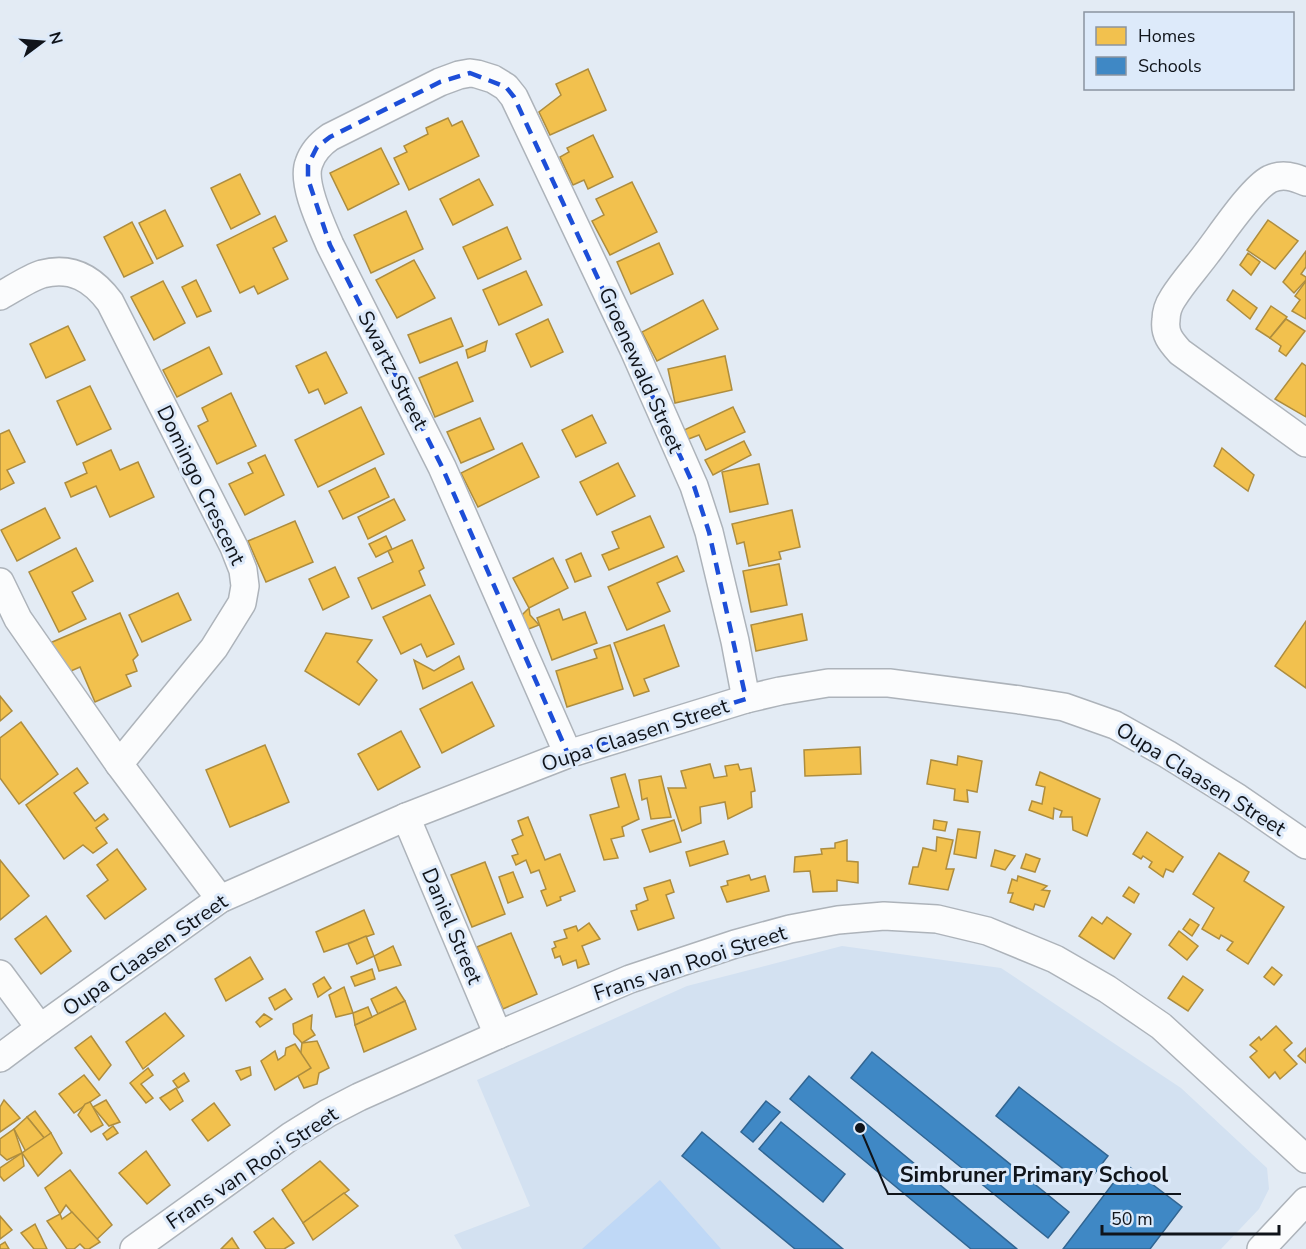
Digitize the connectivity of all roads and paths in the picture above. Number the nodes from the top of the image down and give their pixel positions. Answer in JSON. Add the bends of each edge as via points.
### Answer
{"nodes":[{"id":1,"x":477,"y":74,"type":"joint"},
{"id":2,"x":1306,"y":182,"type":"edge"},
{"id":3,"x":0,"y":296,"type":"edge"},
{"id":4,"x":1306,"y":443,"type":"edge"},
{"id":5,"x":0,"y":582,"type":"edge"},
{"id":6,"x":746,"y":699,"type":"junction"},
{"id":7,"x":568,"y":754,"type":"junction"},
{"id":8,"x":119,"y":764,"type":"junction"},
{"id":9,"x":406,"y":818,"type":"junction"},
{"id":10,"x":1306,"y":845,"type":"edge"},
{"id":11,"x":220,"y":899,"type":"junction"},
{"id":12,"x":0,"y":974,"type":"edge"},
{"id":13,"x":40,"y":1028,"type":"junction"},
{"id":14,"x":498,"y":1035,"type":"junction"},
{"id":15,"x":0,"y":1058,"type":"edge"},
{"id":16,"x":1306,"y":1159,"type":"edge"},
{"id":17,"x":1306,"y":1201,"type":"edge"},
{"id":18,"x":134,"y":1249,"type":"edge"},
{"id":19,"x":1261,"y":1249,"type":"edge"}],
"edges":[{"from":1,"to":6,"type":"street","name":"Groenewald Street","via":[[506,87],[514,98],[694,486],[709,532]]},
{"from":1,"to":7,"type":"street","name":"Swartz Street","via":[[440,82],[330,137],[317,147],[308,165],[308,179],[330,245],[442,467]]},
{"from":2,"to":4,"type":"street","via":[[1290,176],[1262,185],[1172,300],[1166,320],[1171,343],[1180,352]]},
{"from":3,"to":8,"type":"street","name":"Domingo Crescent","via":[[40,274],[62,271],[78,274],[104,293],[243,570],[242,603],[214,648]]},
{"from":5,"to":8,"type":"street","via":[[18,620]]},
{"from":6,"to":7,"type":"street","name":"Oupa Claasen Street"},
{"from":6,"to":10,"type":"street","name":"Oupa Claasen Street","via":[[828,682],[889,683],[1064,707],[1115,725],[1167,754]]},
{"from":7,"to":9,"type":"street","name":"Oupa Claasen Street"},
{"from":8,"to":11,"type":"street"},
{"from":9,"to":11,"type":"street","name":"Oupa Claasen Street"},
{"from":9,"to":14,"type":"street","name":"Daniel Street"},
{"from":11,"to":13,"type":"street","name":"Oupa Claasen Street"},
{"from":12,"to":13,"type":"street"},
{"from":13,"to":15,"type":"street","name":"Oupa Claasen Street"},
{"from":14,"to":16,"type":"street","name":"Frans van Rooi Street","via":[[630,979],[790,929],[884,916],[937,919],[987,931],[1055,959],[1107,989],[1161,1026]]},
{"from":14,"to":18,"type":"street","name":"Frans van Rooi Street","via":[[328,1113]]},
{"from":17,"to":19,"type":"street"}]}
